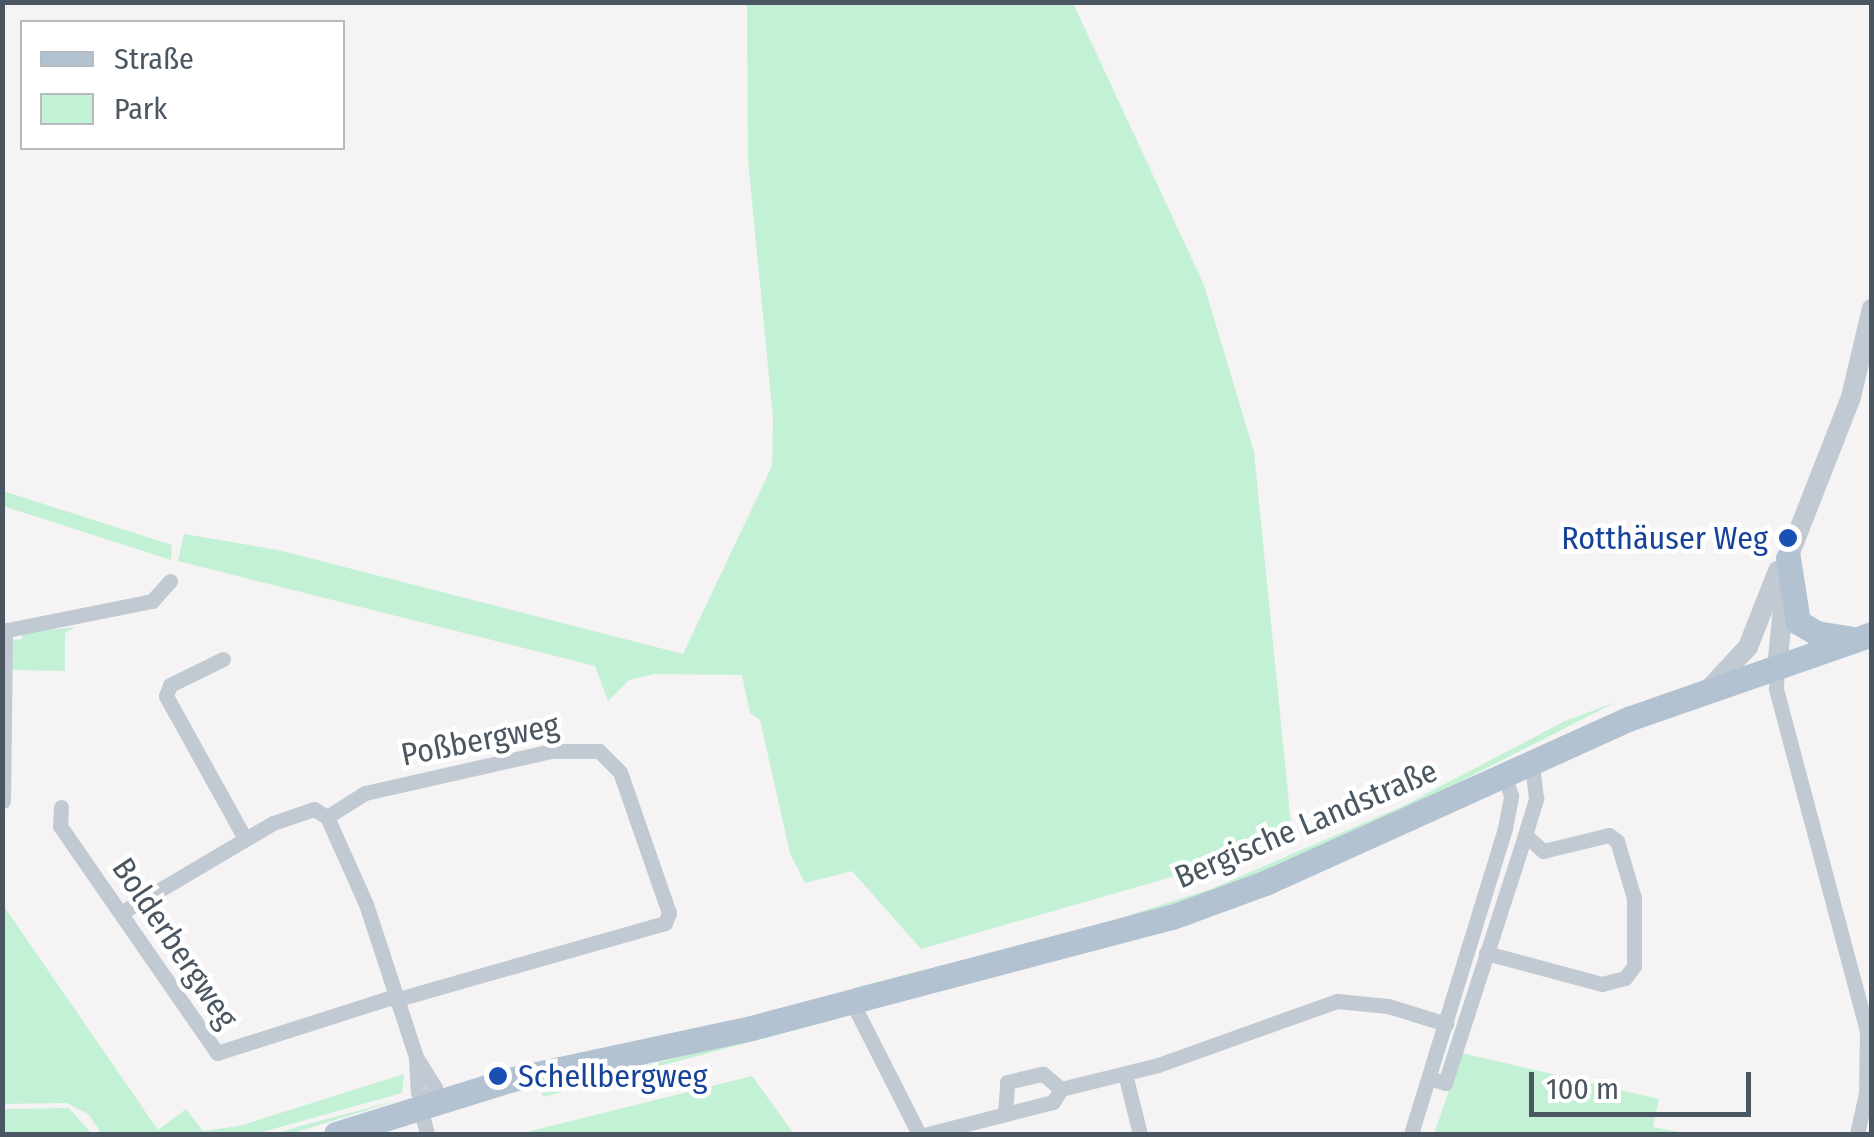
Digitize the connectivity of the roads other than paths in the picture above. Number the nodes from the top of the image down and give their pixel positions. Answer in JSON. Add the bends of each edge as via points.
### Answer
{"nodes":[{"id":1,"x":1872,"y":308,"type":"edge"},
{"id":2,"x":1788,"y":558,"type":"junction"},
{"id":3,"x":170,"y":582,"type":"dead end"},
{"id":4,"x":4,"y":632,"type":"edge"},
{"id":5,"x":1862,"y":637,"type":"edge"},
{"id":6,"x":223,"y":659,"type":"dead end"},
{"id":7,"x":1778,"y":668,"type":"junction"},
{"id":8,"x":3,"y":674,"type":"edge"},
{"id":9,"x":1704,"y":694,"type":"junction"},
{"id":10,"x":1531,"y":759,"type":"junction"},
{"id":11,"x":1504,"y":774,"type":"junction"},
{"id":12,"x":3,"y":801,"type":"edge"},
{"id":13,"x":61,"y":807,"type":"dead end"},
{"id":14,"x":327,"y":817,"type":"junction"},
{"id":15,"x":1525,"y":835,"type":"junction"},
{"id":16,"x":244,"y":837,"type":"junction"},
{"id":17,"x":124,"y":911,"type":"junction"},
{"id":18,"x":1470,"y":943,"type":"junction"},
{"id":19,"x":1486,"y":950,"type":"junction"},
{"id":20,"x":394,"y":998,"type":"junction"},
{"id":21,"x":852,"y":1002,"type":"junction"},
{"id":22,"x":1446,"y":1024,"type":"junction"},
{"id":23,"x":1870,"y":1071,"type":"edge"},
{"id":24,"x":1125,"y":1074,"type":"junction"},
{"id":25,"x":1438,"y":1081,"type":"junction"},
{"id":26,"x":1062,"y":1089,"type":"junction"},
{"id":27,"x":430,"y":1112,"type":"edge"},
{"id":28,"x":1005,"y":1114,"type":"junction"},
{"id":29,"x":336,"y":1134,"type":"edge"},
{"id":30,"x":918,"y":1134,"type":"edge"},
{"id":31,"x":928,"y":1134,"type":"edge"},
{"id":32,"x":1140,"y":1134,"type":"edge"},
{"id":33,"x":1412,"y":1134,"type":"edge"},
{"id":34,"x":1857,"y":1134,"type":"edge"}],
"edges":[{"from":1,"to":2,"type":"street","via":[[1851,397]]},
{"from":2,"to":5,"type":"main road","via":[[1798,622]]},
{"from":2,"to":7,"type":"street"},
{"from":2,"to":9,"type":"street","via":[[1748,647]]},
{"from":3,"to":4,"type":"street","via":[[152,601]]},
{"from":4,"to":8,"type":"street"},
{"from":5,"to":7,"type":"main road","name":"Bergische Landstraße"},
{"from":6,"to":16,"type":"street","via":[[170,685],[166,696]]},
{"from":7,"to":9,"type":"main road","name":"Bergische Landstraße"},
{"from":7,"to":23,"type":"street","via":[[1776,689],[1862,1007]]},
{"from":8,"to":12,"type":"street"},
{"from":9,"to":10,"type":"main road","name":"Bergische Landstraße"},
{"from":10,"to":11,"type":"main road","name":"Bergische Landstraße"},
{"from":10,"to":15,"type":"street","via":[[1536,798]]},
{"from":11,"to":18,"type":"street","via":[[1508,812]]},
{"from":11,"to":21,"type":"main road","name":"Bergische Landstraße","via":[[1264,883],[1172,917]]},
{"from":13,"to":17,"type":"street","name":"Bolderbergweg","via":[[60,826]]},
{"from":14,"to":16,"type":"street","via":[[306,810]]},
{"from":14,"to":20,"type":"street","via":[[366,904]]},
{"from":14,"to":20,"type":"street","name":"Poßbergweg","via":[[365,793],[552,751],[599,752],[620,772],[669,913],[665,924]]},
{"from":15,"to":19,"type":"street"},
{"from":15,"to":19,"type":"street","via":[[1543,851],[1609,834],[1617,840],[1634,898],[1634,966],[1625,978],[1602,984]]},
{"from":16,"to":17,"type":"street"},
{"from":17,"to":20,"type":"street","name":"Bolderbergweg","via":[[216,1053]]},
{"from":18,"to":19,"type":"street"},
{"from":18,"to":22,"type":"street"},
{"from":19,"to":25,"type":"street"},
{"from":20,"to":27,"type":"street","via":[[435,1088]]},
{"from":21,"to":27,"type":"main road","name":"Bergische Landstraße","via":[[521,1077]]},
{"from":21,"to":30,"type":"street"},
{"from":22,"to":24,"type":"street","via":[[1388,1006],[1337,1001]]},
{"from":22,"to":25,"type":"street"},
{"from":23,"to":34,"type":"street"},
{"from":24,"to":26,"type":"street"},
{"from":24,"to":32,"type":"street"},
{"from":25,"to":33,"type":"street"},
{"from":26,"to":28,"type":"street","via":[[1053,1102]]},
{"from":26,"to":28,"type":"street","via":[[1043,1074],[1007,1082],[1001,1096]]},
{"from":27,"to":29,"type":"main road","name":"Bergische Landstraße"},
{"from":28,"to":31,"type":"street"}]}
